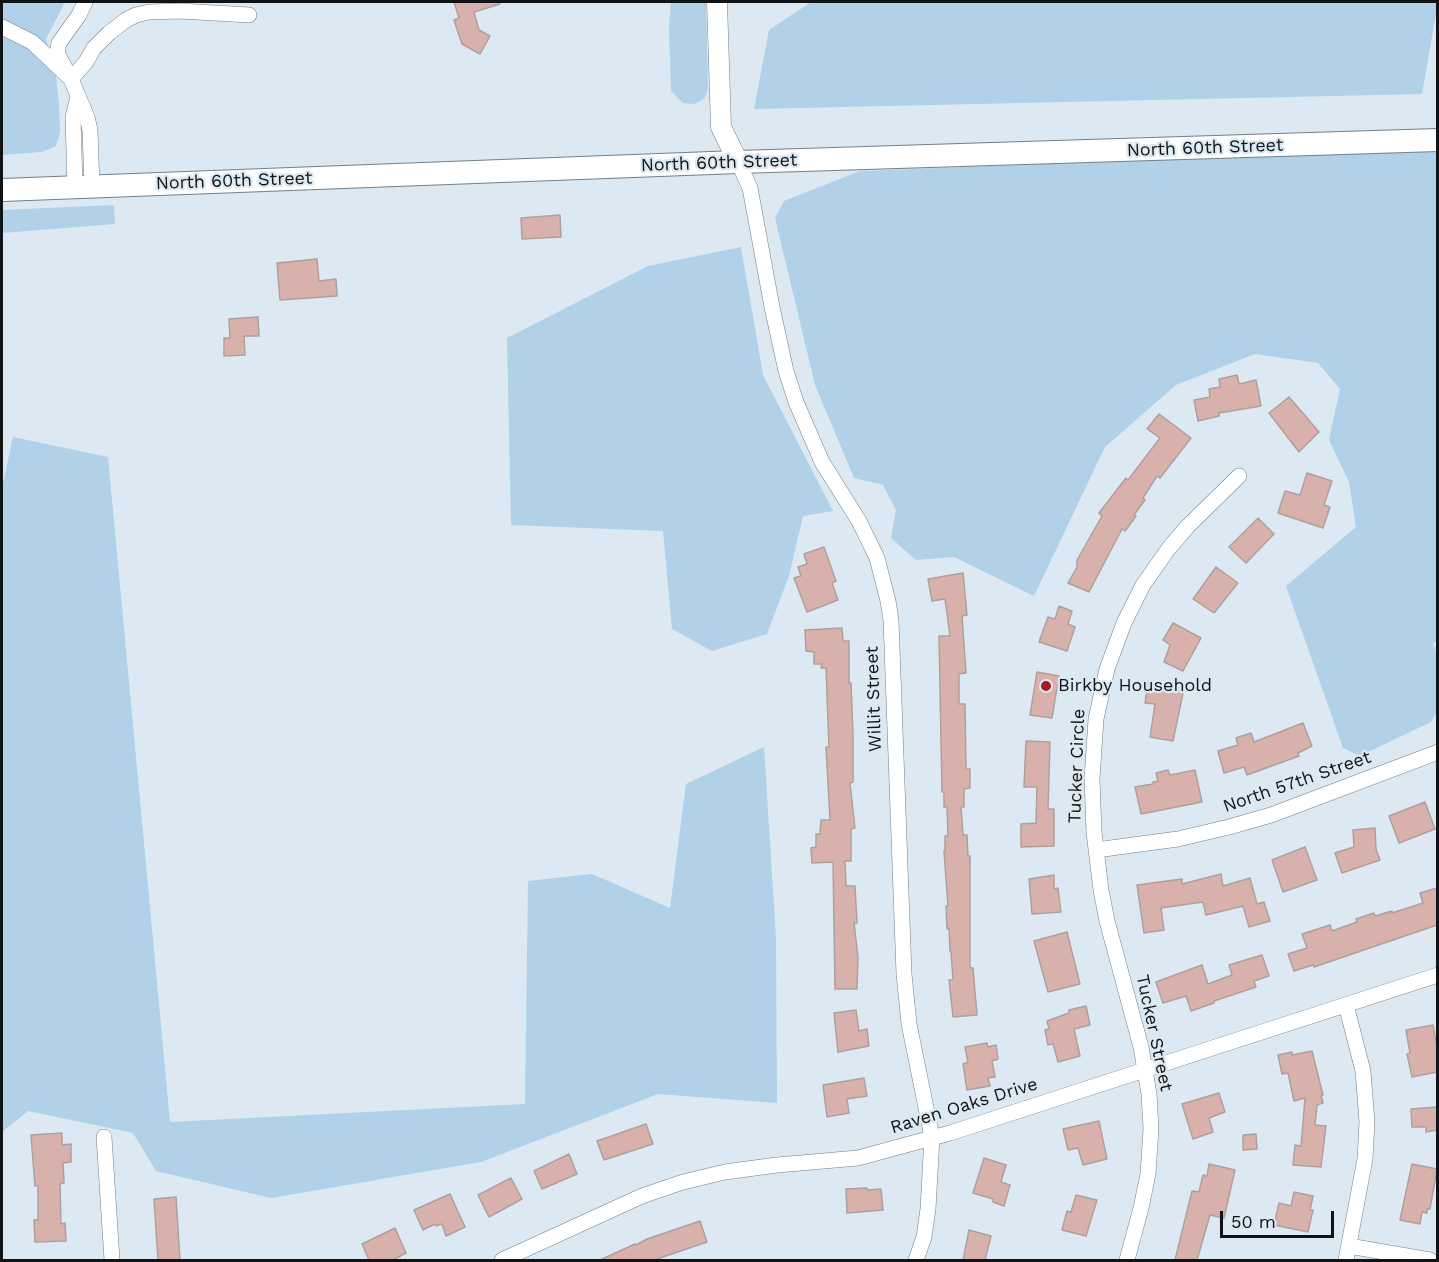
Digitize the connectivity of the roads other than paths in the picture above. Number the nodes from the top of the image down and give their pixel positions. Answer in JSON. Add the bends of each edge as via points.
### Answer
{"nodes":[{"id":1,"x":85,"y":2,"type":"edge"},
{"id":2,"x":717,"y":2,"type":"edge"},
{"id":3,"x":201,"y":7,"type":"edge"},
{"id":4,"x":249,"y":15,"type":"dead end"},
{"id":5,"x":2,"y":27,"type":"edge"},
{"id":6,"x":71,"y":79,"type":"junction"},
{"id":7,"x":1437,"y":140,"type":"edge"},
{"id":8,"x":738,"y":162,"type":"junction"},
{"id":9,"x":84,"y":187,"type":"junction"},
{"id":10,"x":2,"y":190,"type":"edge"},
{"id":11,"x":1239,"y":476,"type":"dead end"},
{"id":12,"x":1437,"y":752,"type":"edge"},
{"id":13,"x":1096,"y":850,"type":"junction"},
{"id":14,"x":1437,"y":975,"type":"edge"},
{"id":15,"x":1346,"y":1005,"type":"junction"},
{"id":16,"x":1145,"y":1068,"type":"junction"},
{"id":17,"x":104,"y":1137,"type":"dead end"},
{"id":18,"x":932,"y":1137,"type":"junction"},
{"id":19,"x":1348,"y":1253,"type":"edge"},
{"id":20,"x":112,"y":1260,"type":"edge"},
{"id":21,"x":502,"y":1260,"type":"edge"},
{"id":22,"x":916,"y":1260,"type":"edge"},
{"id":23,"x":1127,"y":1260,"type":"edge"},
{"id":24,"x":1430,"y":1260,"type":"edge"}],
"edges":[{"from":1,"to":6,"type":"street","via":[[58,43],[57,53]]},
{"from":2,"to":8,"type":"street","via":[[721,128]]},
{"from":3,"to":4,"type":"street"},
{"from":3,"to":6,"type":"street","via":[[149,12],[126,20],[94,48]]},
{"from":5,"to":6,"type":"street","via":[[32,42]]},
{"from":6,"to":9,"type":"street","via":[[78,97],[73,117]]},
{"from":7,"to":8,"type":"main road","name":"North 60th Street"},
{"from":8,"to":9,"type":"main road","name":"North 60th Street"},
{"from":8,"to":18,"type":"street","name":"Willit Street","via":[[750,188],[772,307],[796,402],[822,462],[877,558],[888,601],[904,974],[909,1024]]},
{"from":9,"to":10,"type":"main road","name":"North 60th Street"},
{"from":11,"to":13,"type":"street","name":"Tucker Circle","via":[[1169,548],[1143,585],[1124,623],[1107,669],[1096,719],[1092,779]]},
{"from":12,"to":13,"type":"street","name":"North 57th Street","via":[[1271,815],[1178,839]]},
{"from":13,"to":16,"type":"street","name":"Tucker Street","via":[[1107,921]]},
{"from":14,"to":15,"type":"street","name":"Raven Oaks Drive"},
{"from":15,"to":16,"type":"street","name":"Raven Oaks Drive"},
{"from":15,"to":19,"type":"street","via":[[1363,1071],[1366,1122],[1365,1159]]},
{"from":16,"to":18,"type":"street","name":"Raven Oaks Drive"},
{"from":16,"to":23,"type":"street","name":"Tucker Street","via":[[1151,1129],[1148,1174]]},
{"from":17,"to":20,"type":"street"},
{"from":18,"to":21,"type":"street","name":"Raven Oaks Drive","via":[[858,1158],[725,1172],[683,1182],[642,1196]]},
{"from":18,"to":22,"type":"street","name":"Willit Street","via":[[928,1209]]},
{"from":19,"to":24,"type":"street"}]}
